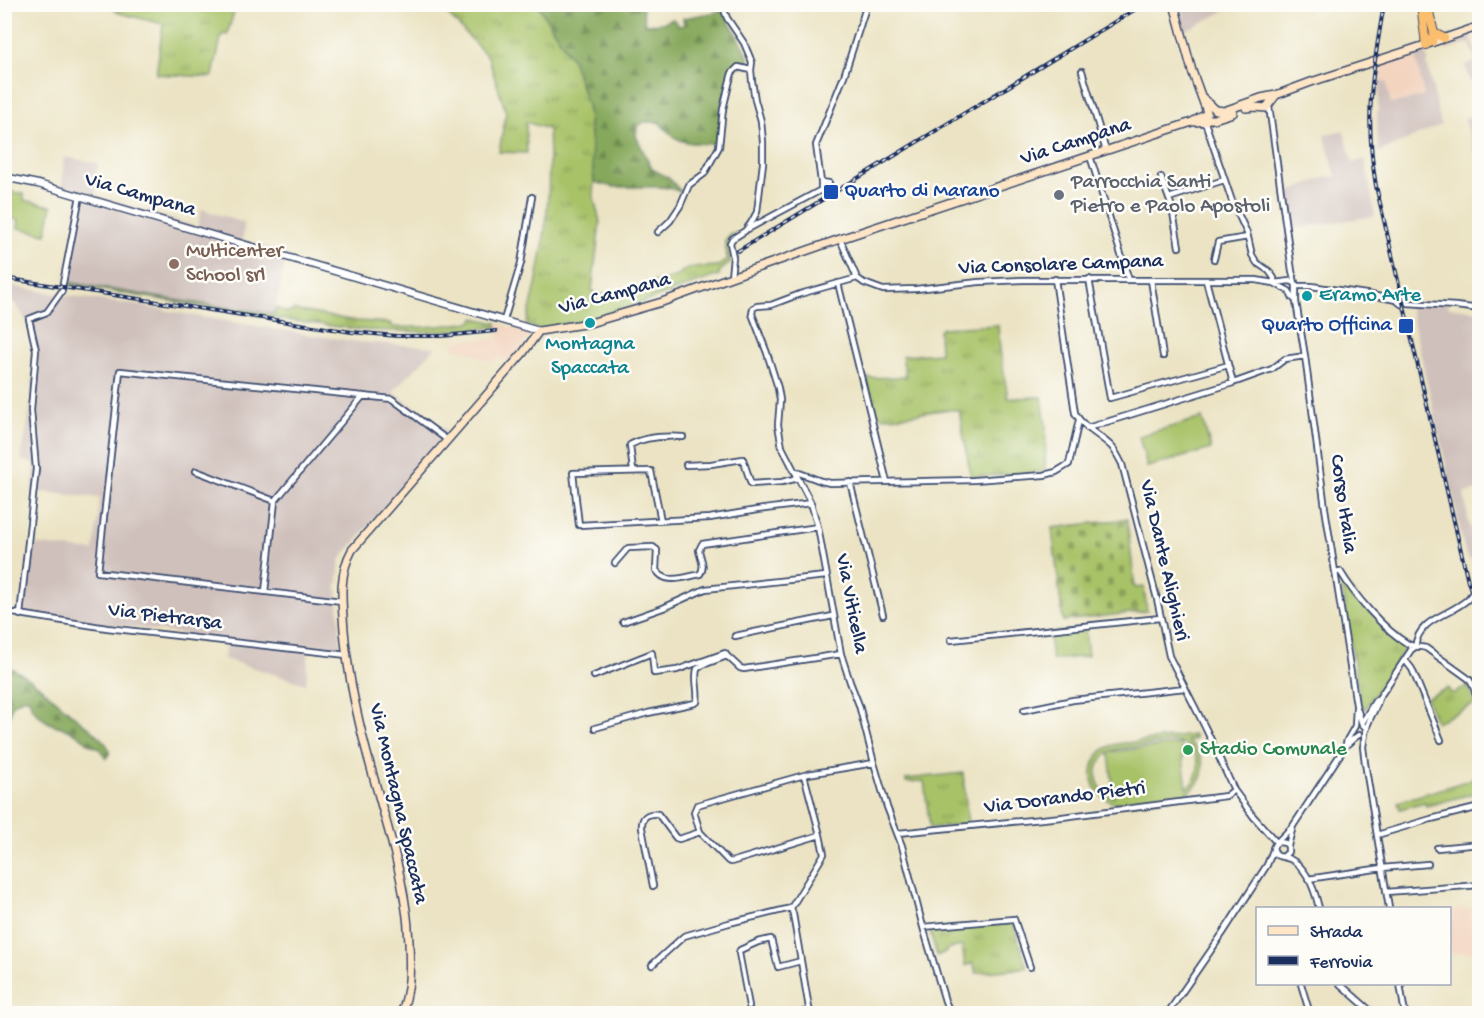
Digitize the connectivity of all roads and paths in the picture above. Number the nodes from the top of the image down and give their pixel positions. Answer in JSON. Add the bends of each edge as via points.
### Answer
{"nodes":[{"id":1,"x":722,"y":4,"type":"edge"},
{"id":2,"x":867,"y":4,"type":"edge"},
{"id":3,"x":1174,"y":4,"type":"edge"},
{"id":4,"x":1421,"y":4,"type":"edge"},
{"id":5,"x":1427,"y":4,"type":"edge"},
{"id":6,"x":1479,"y":26,"type":"edge"},
{"id":7,"x":1434,"y":33,"type":"junction"},
{"id":8,"x":1444,"y":38,"type":"junction"},
{"id":9,"x":1429,"y":44,"type":"junction"},
{"id":10,"x":751,"y":70,"type":"junction"},
{"id":11,"x":1082,"y":71,"type":"dead end"},
{"id":12,"x":1264,"y":103,"type":"junction"},
{"id":13,"x":1209,"y":116,"type":"junction"},
{"id":14,"x":1106,"y":151,"type":"junction"},
{"id":15,"x":1090,"y":156,"type":"junction"},
{"id":16,"x":4,"y":177,"type":"edge"},
{"id":17,"x":1161,"y":177,"type":"dead end"},
{"id":18,"x":1224,"y":180,"type":"junction"},
{"id":19,"x":821,"y":182,"type":"junction"},
{"id":20,"x":829,"y":183,"type":"dead end"},
{"id":21,"x":80,"y":196,"type":"junction"},
{"id":22,"x":532,"y":197,"type":"dead end"},
{"id":23,"x":1169,"y":198,"type":"junction"},
{"id":24,"x":745,"y":231,"type":"junction"},
{"id":25,"x":658,"y":232,"type":"dead end"},
{"id":26,"x":1248,"y":237,"type":"junction"},
{"id":27,"x":840,"y":239,"type":"junction"},
{"id":28,"x":1179,"y":247,"type":"dead end"},
{"id":29,"x":1214,"y":259,"type":"dead end"},
{"id":30,"x":731,"y":277,"type":"junction"},
{"id":31,"x":857,"y":278,"type":"junction"},
{"id":32,"x":1054,"y":279,"type":"junction"},
{"id":33,"x":1089,"y":279,"type":"junction"},
{"id":34,"x":1129,"y":280,"type":"junction"},
{"id":35,"x":1151,"y":280,"type":"junction"},
{"id":36,"x":1206,"y":280,"type":"junction"},
{"id":37,"x":63,"y":283,"type":"dead end"},
{"id":38,"x":838,"y":283,"type":"junction"},
{"id":39,"x":1274,"y":283,"type":"junction"},
{"id":40,"x":1293,"y":284,"type":"junction"},
{"id":41,"x":1288,"y":290,"type":"junction"},
{"id":42,"x":62,"y":291,"type":"dead end"},
{"id":43,"x":1296,"y":301,"type":"junction"},
{"id":44,"x":1479,"y":309,"type":"edge"},
{"id":45,"x":504,"y":320,"type":"junction"},
{"id":46,"x":539,"y":331,"type":"junction"},
{"id":47,"x":1163,"y":356,"type":"dead end"},
{"id":48,"x":1305,"y":356,"type":"junction"},
{"id":49,"x":1225,"y":366,"type":"dead end"},
{"id":50,"x":1233,"y":382,"type":"junction"},
{"id":51,"x":363,"y":396,"type":"junction"},
{"id":52,"x":1079,"y":420,"type":"junction"},
{"id":53,"x":1086,"y":428,"type":"junction"},
{"id":54,"x":683,"y":437,"type":"dead end"},
{"id":55,"x":446,"y":439,"type":"junction"},
{"id":56,"x":686,"y":465,"type":"dead end"},
{"id":57,"x":196,"y":471,"type":"dead end"},
{"id":58,"x":633,"y":471,"type":"junction"},
{"id":59,"x":794,"y":471,"type":"junction"},
{"id":60,"x":798,"y":478,"type":"junction"},
{"id":61,"x":850,"y":482,"type":"junction"},
{"id":62,"x":887,"y":482,"type":"junction"},
{"id":63,"x":275,"y":501,"type":"junction"},
{"id":64,"x":811,"y":503,"type":"junction"},
{"id":65,"x":661,"y":521,"type":"junction"},
{"id":66,"x":818,"y":526,"type":"junction"},
{"id":67,"x":615,"y":563,"type":"dead end"},
{"id":68,"x":1335,"y":572,"type":"junction"},
{"id":69,"x":826,"y":576,"type":"junction"},
{"id":70,"x":1479,"y":583,"type":"edge"},
{"id":71,"x":4,"y":586,"type":"edge"},
{"id":72,"x":265,"y":592,"type":"junction"},
{"id":73,"x":342,"y":601,"type":"junction"},
{"id":74,"x":6,"y":612,"type":"edge"},
{"id":75,"x":20,"y":615,"type":"junction"},
{"id":76,"x":883,"y":615,"type":"dead end"},
{"id":77,"x":834,"y":616,"type":"junction"},
{"id":78,"x":1160,"y":618,"type":"junction"},
{"id":79,"x":623,"y":622,"type":"dead end"},
{"id":80,"x":735,"y":636,"type":"dead end"},
{"id":81,"x":951,"y":640,"type":"dead end"},
{"id":82,"x":1416,"y":647,"type":"junction"},
{"id":83,"x":841,"y":654,"type":"junction"},
{"id":84,"x":346,"y":655,"type":"junction"},
{"id":85,"x":727,"y":656,"type":"junction"},
{"id":86,"x":1405,"y":660,"type":"junction"},
{"id":87,"x":594,"y":676,"type":"dead end"},
{"id":88,"x":1185,"y":688,"type":"junction"},
{"id":89,"x":1379,"y":698,"type":"junction"},
{"id":90,"x":1357,"y":707,"type":"junction"},
{"id":91,"x":1479,"y":708,"type":"edge"},
{"id":92,"x":1371,"y":709,"type":"junction"},
{"id":93,"x":1024,"y":710,"type":"dead end"},
{"id":94,"x":1362,"y":724,"type":"junction"},
{"id":95,"x":595,"y":728,"type":"dead end"},
{"id":96,"x":1355,"y":728,"type":"junction"},
{"id":97,"x":1366,"y":731,"type":"junction"},
{"id":98,"x":1359,"y":735,"type":"junction"},
{"id":99,"x":1441,"y":740,"type":"dead end"},
{"id":100,"x":1346,"y":745,"type":"junction"},
{"id":101,"x":874,"y":763,"type":"junction"},
{"id":102,"x":804,"y":775,"type":"junction"},
{"id":103,"x":1234,"y":790,"type":"junction"},
{"id":104,"x":1479,"y":807,"type":"edge"},
{"id":105,"x":1293,"y":826,"type":"junction"},
{"id":106,"x":700,"y":832,"type":"junction"},
{"id":107,"x":898,"y":833,"type":"junction"},
{"id":108,"x":820,"y":835,"type":"junction"},
{"id":109,"x":1377,"y":835,"type":"junction"},
{"id":110,"x":1278,"y":842,"type":"junction"},
{"id":111,"x":1479,"y":844,"type":"edge"},
{"id":112,"x":1288,"y":848,"type":"junction"},
{"id":113,"x":1437,"y":848,"type":"dead end"},
{"id":114,"x":1273,"y":850,"type":"junction"},
{"id":115,"x":1282,"y":857,"type":"junction"},
{"id":116,"x":1294,"y":861,"type":"junction"},
{"id":117,"x":1428,"y":864,"type":"dead end"},
{"id":118,"x":1267,"y":865,"type":"junction"},
{"id":119,"x":1382,"y":868,"type":"junction"},
{"id":120,"x":1308,"y":879,"type":"junction"},
{"id":121,"x":1479,"y":885,"type":"edge"},
{"id":122,"x":653,"y":886,"type":"dead end"},
{"id":123,"x":1386,"y":891,"type":"junction"},
{"id":124,"x":1318,"y":907,"type":"edge"},
{"id":125,"x":1389,"y":907,"type":"edge"},
{"id":126,"x":791,"y":908,"type":"junction"},
{"id":127,"x":923,"y":927,"type":"junction"},
{"id":128,"x":801,"y":961,"type":"junction"},
{"id":129,"x":652,"y":965,"type":"dead end"},
{"id":130,"x":1029,"y":967,"type":"dead end"},
{"id":131,"x":1301,"y":985,"type":"edge"},
{"id":132,"x":1341,"y":985,"type":"edge"},
{"id":133,"x":1400,"y":985,"type":"edge"},
{"id":134,"x":749,"y":1006,"type":"dead end"},
{"id":135,"x":1479,"y":1010,"type":"edge"},
{"id":136,"x":810,"y":1012,"type":"edge"},
{"id":137,"x":950,"y":1013,"type":"edge"},
{"id":138,"x":401,"y":1014,"type":"edge"},
{"id":139,"x":797,"y":1014,"type":"edge"},
{"id":140,"x":934,"y":1014,"type":"edge"},
{"id":141,"x":1167,"y":1014,"type":"edge"},
{"id":142,"x":1310,"y":1014,"type":"edge"},
{"id":143,"x":1374,"y":1014,"type":"edge"},
{"id":144,"x":1405,"y":1014,"type":"edge"},
{"id":145,"x":1472,"y":1014,"type":"edge"}],
"edges":[{"from":1,"to":10,"type":"street","via":[[744,43]]},
{"from":2,"to":19,"type":"street","via":[[816,145]]},
{"from":3,"to":13,"type":"main road"},
{"from":4,"to":9,"type":"highway"},
{"from":5,"to":7,"type":"highway"},
{"from":6,"to":8,"type":"main road"},
{"from":7,"to":8,"type":"highway"},
{"from":7,"to":9,"type":"highway"},
{"from":8,"to":9,"type":"main road"},
{"from":9,"to":12,"type":"main road","via":[[1276,94]]},
{"from":10,"to":24,"type":"street","via":[[761,121],[763,163],[757,212]]},
{"from":10,"to":25,"type":"street","via":[[738,67],[732,73],[719,147],[704,174],[689,185],[680,206]]},
{"from":11,"to":14,"type":"street"},
{"from":12,"to":13,"type":"main road","name":"Via Campana"},
{"from":12,"to":40,"type":"street","name":"Corso Italia","via":[[1271,122]]},
{"from":13,"to":14,"type":"main road","name":"Via Campana"},
{"from":13,"to":18,"type":"street"},
{"from":14,"to":15,"type":"main road","name":"Via Campana"},
{"from":15,"to":27,"type":"main road","name":"Via Campana"},
{"from":15,"to":34,"type":"street"},
{"from":16,"to":21,"type":"street","name":"Via Campana"},
{"from":17,"to":23,"type":"street"},
{"from":18,"to":23,"type":"street"},
{"from":18,"to":26,"type":"street"},
{"from":19,"to":20,"type":"street"},
{"from":19,"to":24,"type":"street","via":[[821,190]]},
{"from":21,"to":37,"type":"street"},
{"from":21,"to":45,"type":"street","name":"Via Campana"},
{"from":22,"to":45,"type":"street","via":[[521,263]]},
{"from":23,"to":28,"type":"street"},
{"from":24,"to":30,"type":"street","via":[[730,243]]},
{"from":26,"to":29,"type":"street","via":[[1218,242]]},
{"from":26,"to":39,"type":"street","via":[[1252,255],[1269,271]]},
{"from":27,"to":30,"type":"main road","name":"Via Campana"},
{"from":27,"to":31,"type":"street"},
{"from":30,"to":46,"type":"main road","name":"Via Campana","via":[[601,320]]},
{"from":31,"to":32,"type":"street","name":"Via Consolare Campana","via":[[883,290]]},
{"from":31,"to":38,"type":"street","name":"Via Viticella"},
{"from":32,"to":33,"type":"street","name":"Via Consolare Campana"},
{"from":32,"to":52,"type":"street","name":"Via Dante Alighieri","via":[[1071,394]]},
{"from":33,"to":34,"type":"street","name":"Via Consolare Campana"},
{"from":33,"to":49,"type":"street","via":[[1110,398]]},
{"from":34,"to":35,"type":"street","name":"Via Consolare Campana"},
{"from":35,"to":36,"type":"street","name":"Via Consolare Campana"},
{"from":35,"to":47,"type":"street"},
{"from":36,"to":39,"type":"street","name":"Via Consolare Campana"},
{"from":36,"to":50,"type":"street"},
{"from":38,"to":59,"type":"street","name":"Via Viticella","via":[[752,310],[778,388],[782,447]]},
{"from":38,"to":62,"type":"street"},
{"from":39,"to":40,"type":"street","name":"Via Consolare Campana"},
{"from":39,"to":41,"type":"street","name":"Via Consolare Campana"},
{"from":40,"to":41,"type":"street","via":[[1294,290]]},
{"from":40,"to":41,"type":"street","via":[[1286,285]]},
{"from":40,"to":43,"type":"street","name":"Corso Italia"},
{"from":40,"to":44,"type":"street","name":"Via Consolare Campana","via":[[1401,302]]},
{"from":41,"to":43,"type":"street","name":"Corso Italia"},
{"from":42,"to":75,"type":"street","via":[[47,312],[29,319],[36,350],[31,410],[36,469]]},
{"from":43,"to":48,"type":"street","name":"Corso Italia"},
{"from":45,"to":46,"type":"street","name":"Via Campana"},
{"from":46,"to":55,"type":"main road","name":"Via Montagna Spaccata"},
{"from":48,"to":50,"type":"street","via":[[1285,359],[1272,369]]},
{"from":48,"to":68,"type":"street","name":"Corso Italia"},
{"from":50,"to":53,"type":"street"},
{"from":51,"to":55,"type":"street","via":[[392,399]]},
{"from":51,"to":63,"type":"street"},
{"from":51,"to":72,"type":"street","via":[[120,371],[98,572]]},
{"from":52,"to":53,"type":"street","name":"Via Dante Alighieri"},
{"from":52,"to":62,"type":"street","via":[[1069,464],[1044,475]]},
{"from":53,"to":78,"type":"street","name":"Via Dante Alighieri","via":[[1112,447],[1122,464]]},
{"from":54,"to":58,"type":"street","via":[[668,436],[630,445]]},
{"from":55,"to":73,"type":"main road","name":"Via Montagna Spaccata","via":[[352,550],[342,575]]},
{"from":56,"to":60,"type":"street","via":[[743,459],[751,484]]},
{"from":57,"to":63,"type":"street"},
{"from":58,"to":65,"type":"street","via":[[651,471]]},
{"from":58,"to":65,"type":"street","via":[[573,473],[579,525]]},
{"from":59,"to":60,"type":"street","name":"Via Viticella"},
{"from":59,"to":61,"type":"street","via":[[822,481]]},
{"from":60,"to":64,"type":"street","name":"Via Viticella"},
{"from":61,"to":62,"type":"street"},
{"from":61,"to":76,"type":"street"},
{"from":63,"to":72,"type":"street"},
{"from":64,"to":65,"type":"street"},
{"from":64,"to":66,"type":"street","name":"Via Viticella"},
{"from":66,"to":67,"type":"street","via":[[702,544],[700,574],[662,577],[656,570],[657,550],[653,547],[628,548]]},
{"from":66,"to":69,"type":"street","name":"Via Viticella"},
{"from":68,"to":82,"type":"street","via":[[1340,571],[1350,588],[1382,622]]},
{"from":68,"to":90,"type":"street","name":"Corso Italia"},
{"from":69,"to":77,"type":"street","name":"Via Viticella"},
{"from":69,"to":79,"type":"street","via":[[705,589]]},
{"from":70,"to":82,"type":"street","bridge":true,"via":[[1468,599],[1427,625]]},
{"from":71,"to":74,"type":"street","name":"Via Pietrarsa"},
{"from":72,"to":73,"type":"street"},
{"from":73,"to":84,"type":"main road","name":"Via Montagna Spaccata"},
{"from":74,"to":75,"type":"street","name":"Via Pietrarsa"},
{"from":75,"to":84,"type":"street","name":"Via Pietrarsa"},
{"from":77,"to":80,"type":"street"},
{"from":77,"to":83,"type":"street","name":"Via Viticella"},
{"from":78,"to":81,"type":"street"},
{"from":78,"to":88,"type":"street","name":"Via Dante Alighieri","via":[[1169,656]]},
{"from":82,"to":86,"type":"street"},
{"from":82,"to":91,"type":"street","via":[[1426,648],[1469,679]]},
{"from":83,"to":85,"type":"street","via":[[744,669]]},
{"from":83,"to":101,"type":"street","name":"Via Viticella"},
{"from":84,"to":138,"type":"main road","name":"Via Montagna Spaccata","via":[[362,736],[401,879],[410,978]]},
{"from":85,"to":87,"type":"street","via":[[725,653],[677,670],[654,673],[652,653]]},
{"from":85,"to":95,"type":"street","via":[[697,669],[695,703]]},
{"from":86,"to":89,"type":"street"},
{"from":86,"to":99,"type":"street"},
{"from":88,"to":93,"type":"street","via":[[1073,700]]},
{"from":88,"to":103,"type":"street","name":"Via Dante Alighieri"},
{"from":89,"to":92,"type":"street"},
{"from":89,"to":97,"type":"street"},
{"from":90,"to":92,"type":"street","via":[[1363,712]]},
{"from":90,"to":94,"type":"street"},
{"from":90,"to":96,"type":"street"},
{"from":92,"to":94,"type":"street"},
{"from":94,"to":96,"type":"street"},
{"from":94,"to":97,"type":"street"},
{"from":96,"to":98,"type":"street"},
{"from":96,"to":100,"type":"street"},
{"from":97,"to":98,"type":"street"},
{"from":97,"to":109,"type":"street","via":[[1363,747]]},
{"from":98,"to":100,"type":"street"},
{"from":100,"to":105,"type":"street"},
{"from":101,"to":102,"type":"street"},
{"from":101,"to":107,"type":"street","name":"Via Viticella"},
{"from":102,"to":106,"type":"street","via":[[697,805],[694,812]]},
{"from":102,"to":108,"type":"street"},
{"from":103,"to":107,"type":"street","name":"Via Dorando Pietri","via":[[1226,796],[1062,817]]},
{"from":103,"to":110,"type":"street","name":"Via Dante Alighieri"},
{"from":104,"to":109,"type":"street"},
{"from":105,"to":110,"type":"street"},
{"from":105,"to":112,"type":"street"},
{"from":106,"to":108,"type":"street","via":[[731,862]]},
{"from":106,"to":122,"type":"street","via":[[679,839],[658,813],[644,818],[641,822]]},
{"from":107,"to":127,"type":"street","name":"Via Viticella"},
{"from":108,"to":126,"type":"street","via":[[824,854]]},
{"from":109,"to":119,"type":"street"},
{"from":110,"to":112,"type":"street"},
{"from":110,"to":114,"type":"street"},
{"from":111,"to":113,"type":"street"},
{"from":112,"to":115,"type":"street"},
{"from":112,"to":116,"type":"street"},
{"from":114,"to":115,"type":"street"},
{"from":114,"to":118,"type":"street"},
{"from":115,"to":116,"type":"street"},
{"from":115,"to":118,"type":"street"},
{"from":116,"to":120,"type":"street"},
{"from":117,"to":119,"type":"street"},
{"from":118,"to":141,"type":"street"},
{"from":119,"to":120,"type":"street"},
{"from":119,"to":123,"type":"street"},
{"from":120,"to":124,"type":"street"},
{"from":121,"to":123,"type":"street"},
{"from":123,"to":125,"type":"street"},
{"from":126,"to":128,"type":"street"},
{"from":126,"to":129,"type":"street","via":[[684,936]]},
{"from":127,"to":130,"type":"street","via":[[1014,919]]},
{"from":127,"to":137,"type":"street","name":"Via Viticella"},
{"from":128,"to":134,"type":"street","via":[[778,967],[771,939],[740,950]]},
{"from":128,"to":136,"type":"street"},
{"from":131,"to":142,"type":"street"},
{"from":132,"to":143,"type":"street"},
{"from":133,"to":144,"type":"street"},
{"from":135,"to":145,"type":"street"},
{"from":136,"to":139,"type":"street"},
{"from":137,"to":140,"type":"street"}]}
